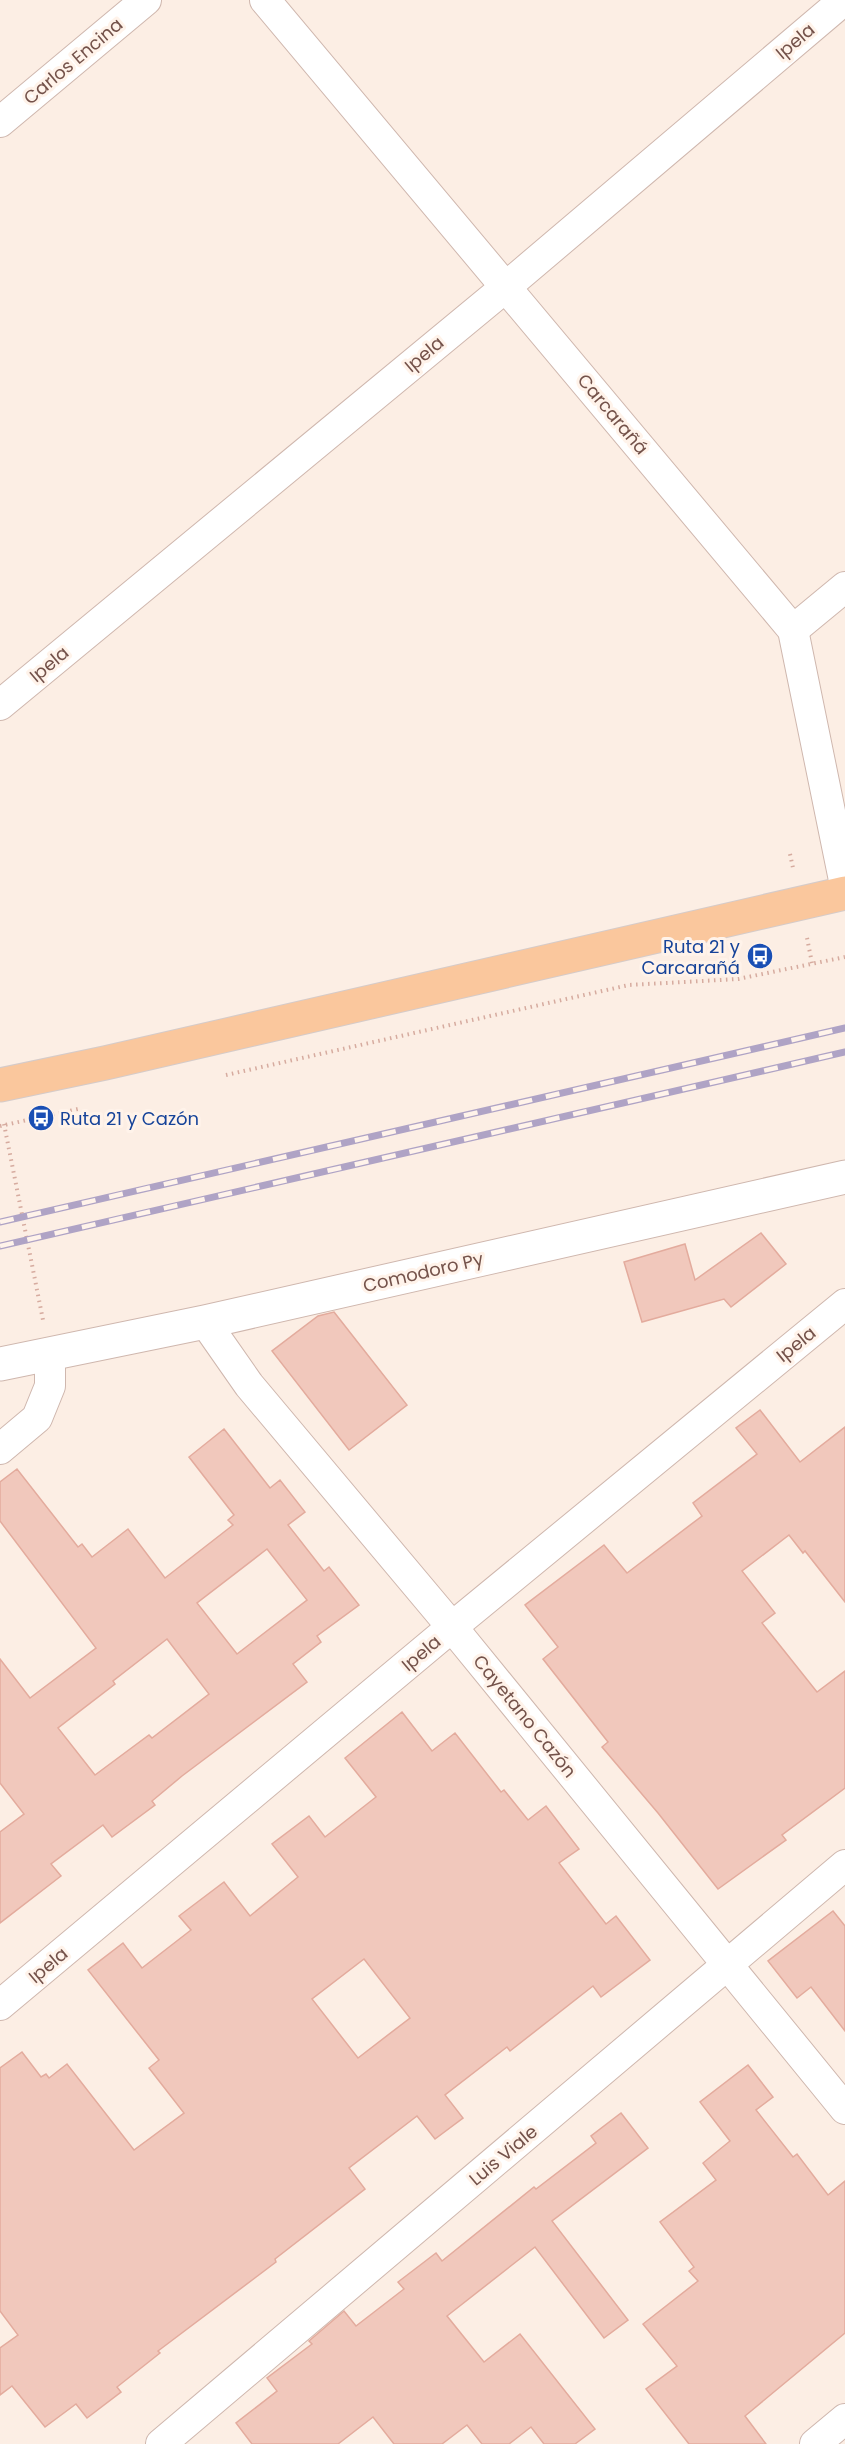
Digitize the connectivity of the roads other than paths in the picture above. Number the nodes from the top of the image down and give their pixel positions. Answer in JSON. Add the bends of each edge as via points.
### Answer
{"nodes":[{"id":1,"x":146,"y":0,"type":"edge"},
{"id":2,"x":265,"y":0,"type":"edge"},
{"id":3,"x":844,"y":0,"type":"edge"},
{"id":4,"x":0,"y":122,"type":"edge"},
{"id":5,"x":507,"y":286,"type":"junction"},
{"id":6,"x":845,"y":587,"type":"edge"},
{"id":7,"x":793,"y":630,"type":"junction"},
{"id":8,"x":0,"y":705,"type":"edge"},
{"id":9,"x":845,"y":885,"type":"edge"},
{"id":10,"x":845,"y":893,"type":"edge"},
{"id":11,"x":1,"y":1100,"type":"edge"},
{"id":12,"x":845,"y":1177,"type":"edge"},
{"id":13,"x":845,"y":1304,"type":"edge"},
{"id":14,"x":205,"y":1322,"type":"junction"},
{"id":15,"x":50,"y":1353,"type":"junction"},
{"id":16,"x":0,"y":1364,"type":"edge"},
{"id":17,"x":0,"y":1449,"type":"edge"},
{"id":18,"x":452,"y":1627,"type":"junction"},
{"id":19,"x":845,"y":1865,"type":"edge"},
{"id":20,"x":728,"y":1965,"type":"junction"},
{"id":21,"x":0,"y":2005,"type":"edge"},
{"id":22,"x":845,"y":2109,"type":"edge"},
{"id":23,"x":845,"y":2419,"type":"edge"},
{"id":24,"x":161,"y":2444,"type":"edge"},
{"id":25,"x":815,"y":2444,"type":"edge"}],
"edges":[{"from":1,"to":4,"type":"street","name":"Carlos Encina"},
{"from":2,"to":5,"type":"street","name":"Carcarañá"},
{"from":3,"to":5,"type":"street","name":"Ipela"},
{"from":5,"to":7,"type":"street","name":"Carcarañá"},
{"from":5,"to":8,"type":"street","name":"Ipela"},
{"from":6,"to":7,"type":"street"},
{"from":7,"to":9,"type":"street","name":"Carcarañá"},
{"from":10,"to":11,"type":"main road","via":[[116,1061]]},
{"from":12,"to":14,"type":"street","name":"Comodoro Py"},
{"from":13,"to":18,"type":"street","name":"Ipela"},
{"from":14,"to":15,"type":"street","name":"Comodoro Py"},
{"from":14,"to":18,"type":"street","name":"Cayetano Cazón","via":[[249,1385]]},
{"from":15,"to":16,"type":"street","name":"Comodoro Py"},
{"from":15,"to":17,"type":"street","via":[[50,1386],[37,1418]]},
{"from":18,"to":20,"type":"street","name":"Cayetano Cazón"},
{"from":18,"to":21,"type":"street","name":"Ipela"},
{"from":19,"to":20,"type":"street","name":"Luis Viale"},
{"from":20,"to":22,"type":"street","name":"Cayetano Cazón"},
{"from":20,"to":24,"type":"street","name":"Luis Viale"},
{"from":23,"to":25,"type":"street"}]}
